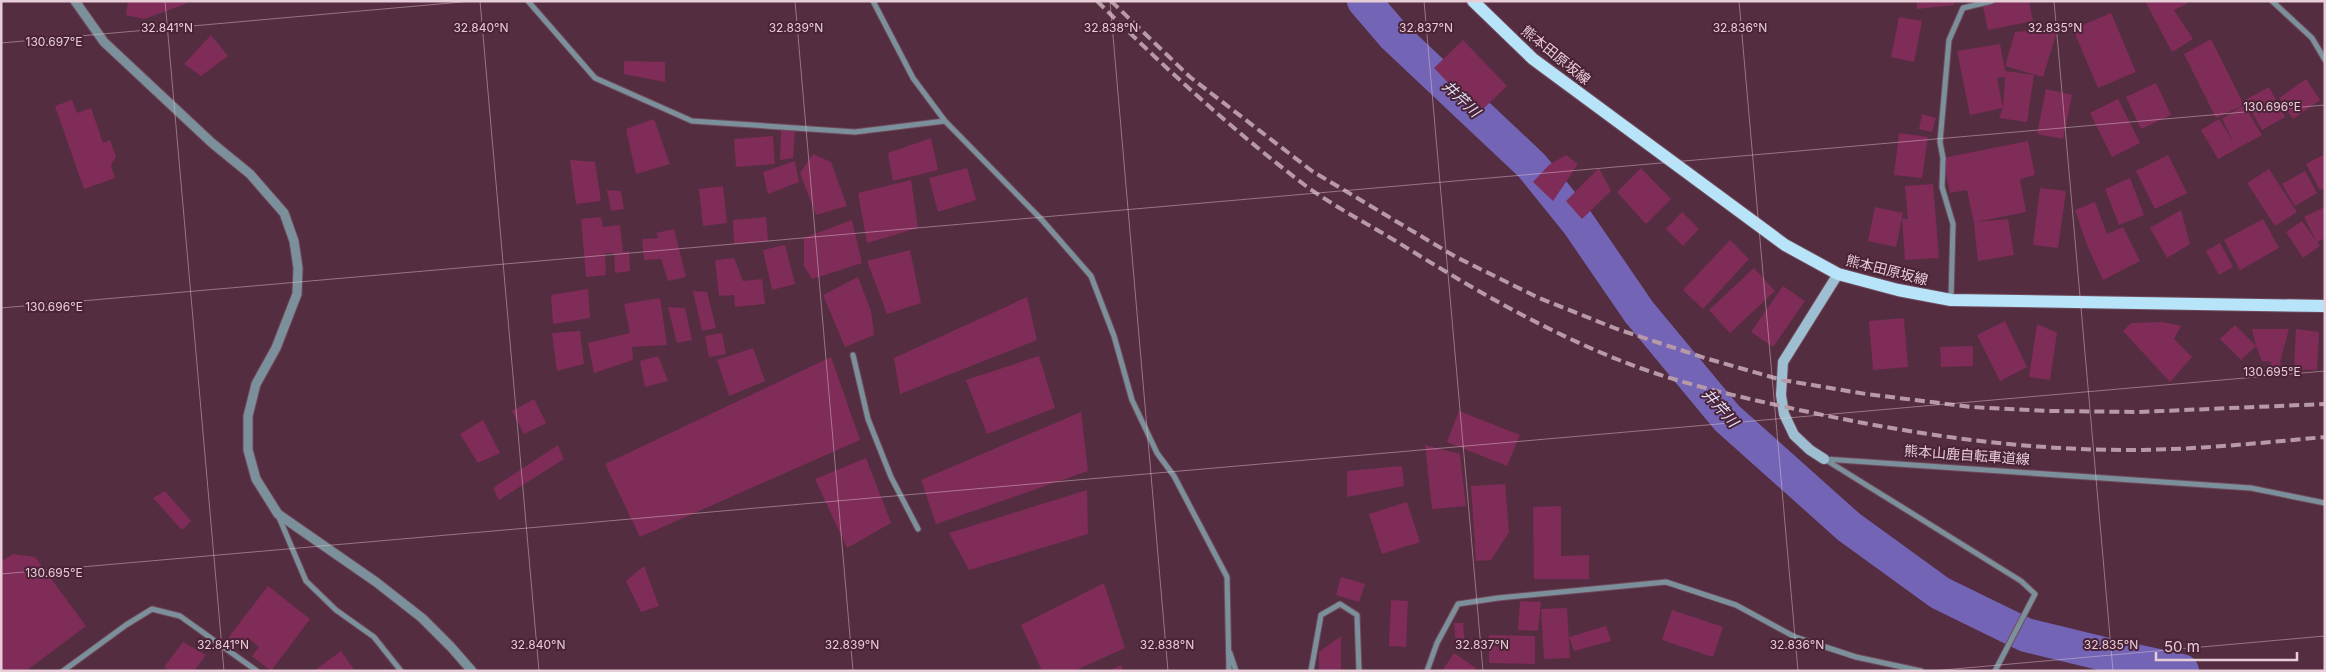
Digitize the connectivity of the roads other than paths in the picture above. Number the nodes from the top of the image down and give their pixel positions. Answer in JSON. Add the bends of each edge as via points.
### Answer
{"nodes":[{"id":1,"x":75,"y":1,"type":"edge"},
{"id":2,"x":528,"y":1,"type":"edge"},
{"id":3,"x":873,"y":1,"type":"edge"},
{"id":4,"x":1473,"y":1,"type":"edge"},
{"id":5,"x":1992,"y":1,"type":"edge"},
{"id":6,"x":2272,"y":1,"type":"edge"},
{"id":7,"x":2325,"y":60,"type":"edge"},
{"id":8,"x":945,"y":121,"type":"junction"},
{"id":9,"x":1838,"y":274,"type":"junction"},
{"id":10,"x":1951,"y":300,"type":"junction"},
{"id":11,"x":2325,"y":306,"type":"edge"},
{"id":12,"x":853,"y":355,"type":"dead end"},
{"id":13,"x":1824,"y":459,"type":"junction"},
{"id":14,"x":2325,"y":504,"type":"edge"},
{"id":15,"x":278,"y":514,"type":"junction"},
{"id":16,"x":918,"y":529,"type":"dead end"},
{"id":17,"x":1227,"y":646,"type":"junction"},
{"id":18,"x":63,"y":671,"type":"edge"},
{"id":19,"x":256,"y":671,"type":"edge"},
{"id":20,"x":401,"y":671,"type":"edge"},
{"id":21,"x":472,"y":671,"type":"edge"},
{"id":22,"x":1229,"y":671,"type":"edge"},
{"id":23,"x":1236,"y":671,"type":"edge"},
{"id":24,"x":1311,"y":671,"type":"edge"},
{"id":25,"x":1359,"y":671,"type":"edge"},
{"id":26,"x":1427,"y":671,"type":"edge"},
{"id":27,"x":1921,"y":671,"type":"edge"},
{"id":28,"x":1995,"y":671,"type":"edge"}],
"edges":[{"from":1,"to":15,"type":"street","via":[[104,42],[250,174],[284,213],[294,241],[297,294],[276,348],[256,384],[248,416],[248,450],[256,479]]},
{"from":2,"to":8,"type":"street","via":[[595,78],[692,121],[855,132]]},
{"from":3,"to":8,"type":"street","via":[[913,78]]},
{"from":4,"to":9,"type":"main road","name":"熊本田原坂線","via":[[1533,59],[1785,245]]},
{"from":5,"to":10,"type":"street","via":[[1963,8],[1949,40],[1940,142],[1942,187],[1952,224]]},
{"from":6,"to":7,"type":"street","via":[[2312,38]]},
{"from":8,"to":17,"type":"street","via":[[1092,276],[1114,336],[1132,400],[1157,453],[1174,476],[1227,577]]},
{"from":9,"to":10,"type":"main road","name":"熊本田原坂線"},
{"from":9,"to":13,"type":"main road","via":[[1783,362],[1781,395],[1784,414],[1794,435]]},
{"from":10,"to":11,"type":"main road","name":"熊本田原坂線"},
{"from":12,"to":16,"type":"street","via":[[868,419],[891,477]]},
{"from":13,"to":14,"type":"street","name":"熊本山鹿自転車道線","via":[[2251,488]]},
{"from":13,"to":28,"type":"street","via":[[2021,581],[2035,594]]},
{"from":15,"to":20,"type":"street","via":[[306,581],[336,610],[374,636]]},
{"from":15,"to":21,"type":"street","via":[[422,618]]},
{"from":17,"to":22,"type":"street"},
{"from":17,"to":23,"type":"street"},
{"from":18,"to":19,"type":"street","via":[[152,609],[180,616]]},
{"from":24,"to":25,"type":"street","via":[[1321,615],[1340,604],[1357,615]]},
{"from":26,"to":27,"type":"street","via":[[1436,643],[1458,604],[1666,582],[1736,605],[1795,637],[1856,658]]}]}
